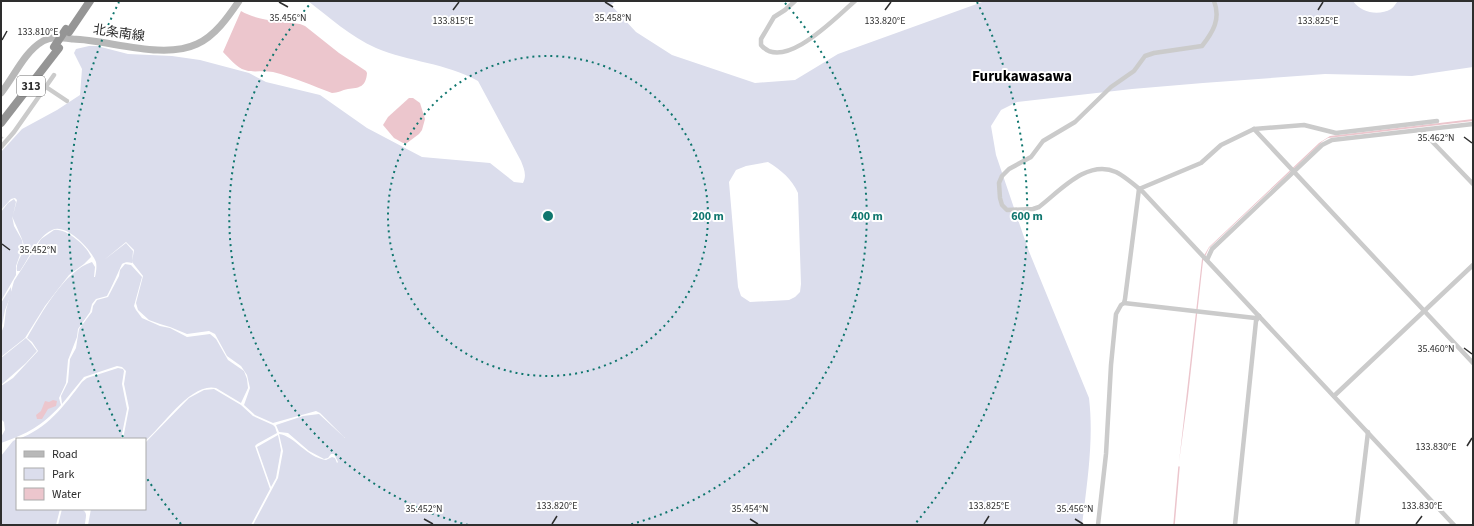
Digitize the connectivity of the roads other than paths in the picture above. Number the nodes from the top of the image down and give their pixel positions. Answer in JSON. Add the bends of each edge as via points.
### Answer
{"nodes":[{"id":1,"x":83,"y":1,"type":"edge"},
{"id":2,"x":90,"y":1,"type":"edge"},
{"id":3,"x":239,"y":1,"type":"edge"},
{"id":4,"x":795,"y":1,"type":"edge"},
{"id":5,"x":855,"y":1,"type":"edge"},
{"id":6,"x":1214,"y":1,"type":"edge"},
{"id":7,"x":67,"y":30,"type":"junction"},
{"id":8,"x":57,"y":47,"type":"junction"},
{"id":9,"x":54,"y":75,"type":"dead end"},
{"id":10,"x":46,"y":87,"type":"junction"},
{"id":11,"x":1,"y":93,"type":"edge"},
{"id":12,"x":67,"y":101,"type":"dead end"},
{"id":13,"x":1,"y":115,"type":"edge"},
{"id":14,"x":1437,"y":121,"type":"dead end"},
{"id":15,"x":1,"y":123,"type":"edge"},
{"id":16,"x":1473,"y":124,"type":"edge"},
{"id":17,"x":1254,"y":129,"type":"junction"},
{"id":18,"x":1422,"y":130,"type":"junction"},
{"id":19,"x":1,"y":147,"type":"edge"},
{"id":20,"x":1294,"y":172,"type":"junction"},
{"id":21,"x":1473,"y":184,"type":"edge"},
{"id":22,"x":1139,"y":189,"type":"junction"},
{"id":23,"x":1207,"y":260,"type":"junction"},
{"id":24,"x":1473,"y":265,"type":"edge"},
{"id":25,"x":1124,"y":303,"type":"junction"},
{"id":26,"x":1424,"y":311,"type":"junction"},
{"id":27,"x":1259,"y":316,"type":"junction"},
{"id":28,"x":1473,"y":363,"type":"edge"},
{"id":29,"x":1334,"y":396,"type":"junction"},
{"id":30,"x":1368,"y":432,"type":"junction"},
{"id":31,"x":1098,"y":525,"type":"edge"},
{"id":32,"x":1235,"y":525,"type":"edge"},
{"id":33,"x":1358,"y":525,"type":"edge"},
{"id":34,"x":1454,"y":525,"type":"edge"}],
"edges":[{"from":1,"to":7,"type":"highway","number":"313"},
{"from":2,"to":7,"type":"highway","number":"313"},
{"from":3,"to":11,"type":"street","name":"北条南線","via":[[223,24],[210,36],[197,45],[181,49],[161,50],[83,39],[51,38],[43,41],[27,57]]},
{"from":4,"to":5,"type":"street","via":[[774,17],[761,38],[761,45],[769,51],[779,52],[795,48],[819,33]]},
{"from":6,"to":22,"type":"street","via":[[1217,8],[1216,21],[1202,46],[1145,56],[1134,71],[1111,87],[1075,122],[1043,141],[1031,157],[1009,169],[999,183],[1002,205],[1007,210],[1033,210],[1075,178],[1100,168],[1116,172]]},
{"from":7,"to":8,"type":"highway","number":"313"},
{"from":8,"to":13,"type":"highway","number":"313"},
{"from":8,"to":15,"type":"highway","number":"313"},
{"from":9,"to":10,"type":"street"},
{"from":10,"to":12,"type":"street"},
{"from":10,"to":19,"type":"street"},
{"from":14,"to":17,"type":"street","via":[[1336,133],[1304,125]]},
{"from":16,"to":18,"type":"street"},
{"from":17,"to":20,"type":"street"},
{"from":17,"to":22,"type":"street","via":[[1221,145],[1201,163]]},
{"from":18,"to":20,"type":"street","via":[[1332,140],[1322,145]]},
{"from":18,"to":21,"type":"street"},
{"from":20,"to":23,"type":"street","via":[[1212,249]]},
{"from":20,"to":26,"type":"street"},
{"from":22,"to":23,"type":"street"},
{"from":22,"to":25,"type":"street"},
{"from":23,"to":27,"type":"street"},
{"from":24,"to":26,"type":"street"},
{"from":25,"to":27,"type":"street","via":[[1255,318]]},
{"from":25,"to":31,"type":"street","via":[[1120,305],[1116,314]]},
{"from":26,"to":28,"type":"street"},
{"from":26,"to":29,"type":"street"},
{"from":27,"to":29,"type":"street"},
{"from":27,"to":32,"type":"street","via":[[1255,329]]},
{"from":29,"to":30,"type":"street"},
{"from":30,"to":33,"type":"street"},
{"from":30,"to":34,"type":"street"}]}
